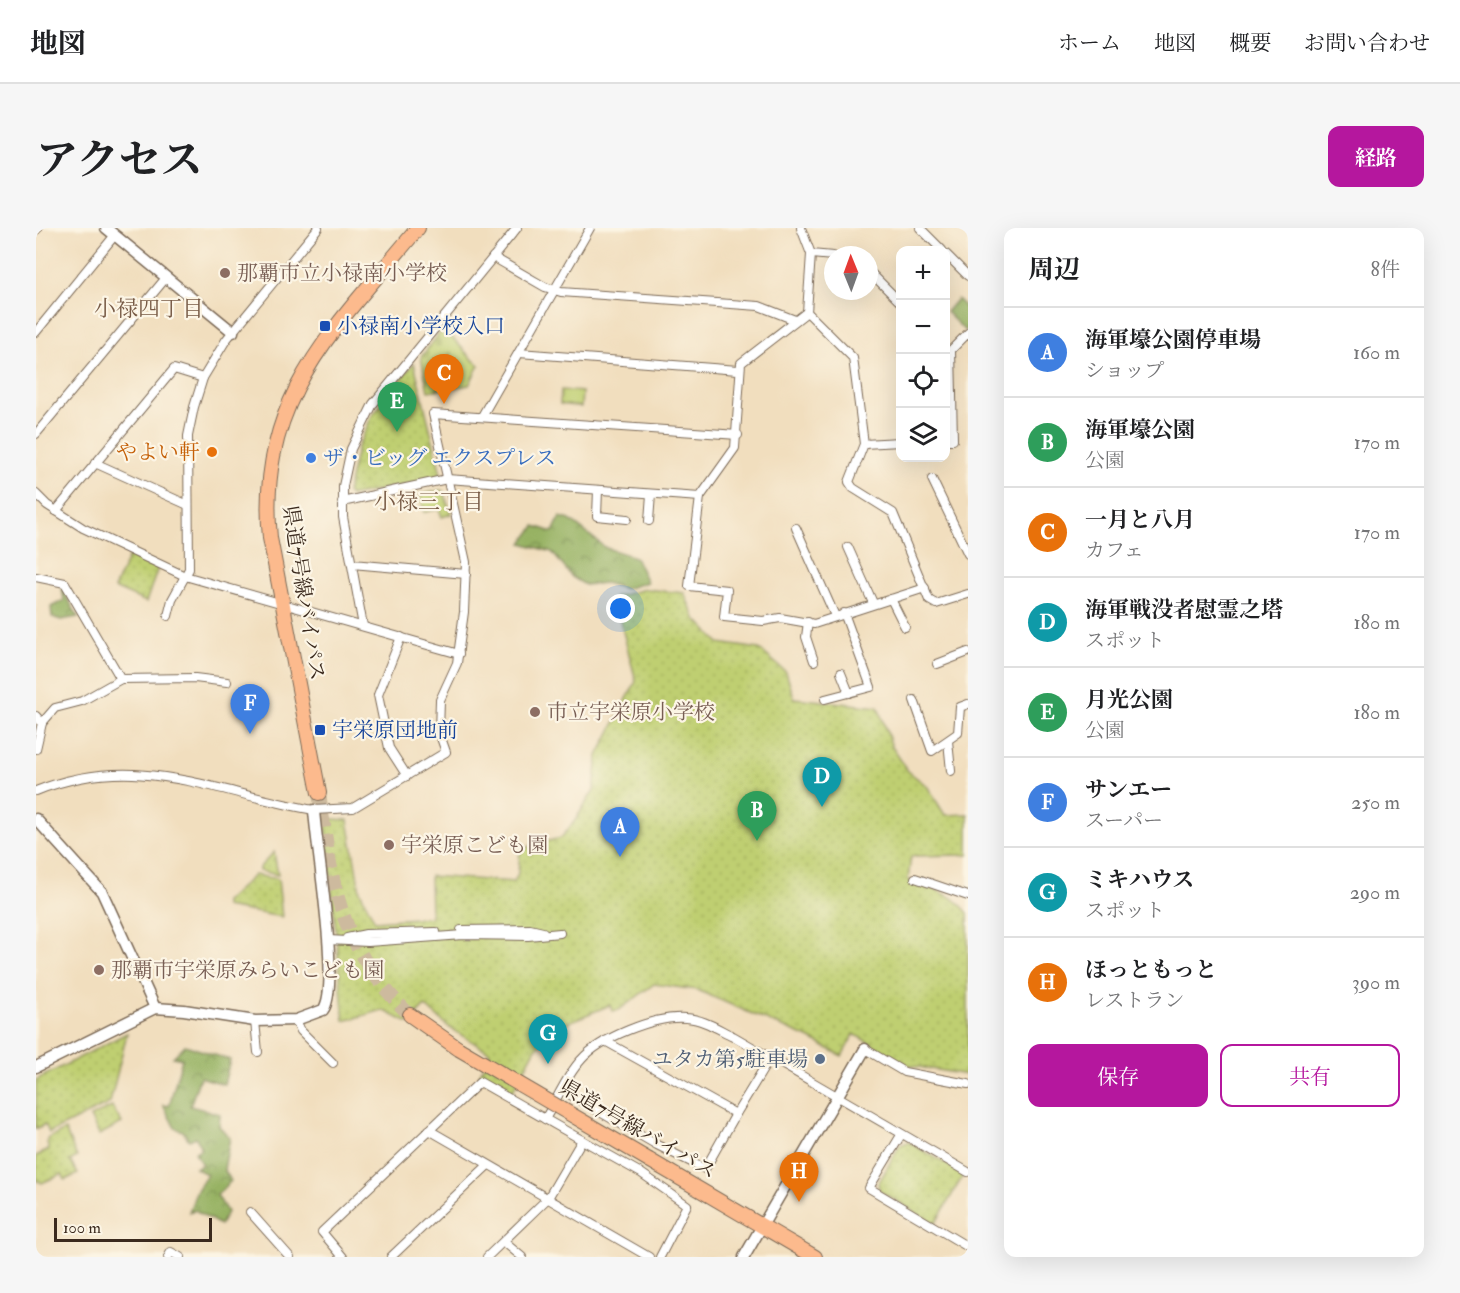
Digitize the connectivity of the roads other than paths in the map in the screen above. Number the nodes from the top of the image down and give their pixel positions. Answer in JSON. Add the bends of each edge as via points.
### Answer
{"nodes":[{"id":1,"x":318,"y":228,"type":"edge"},
{"id":2,"x":418,"y":228,"type":"edge"},
{"id":3,"x":517,"y":228,"type":"edge"},
{"id":4,"x":590,"y":228,"type":"edge"},
{"id":5,"x":801,"y":228,"type":"edge"},
{"id":6,"x":920,"y":228,"type":"edge"},
{"id":7,"x":110,"y":232,"type":"edge"},
{"id":8,"x":938,"y":246,"type":"edge"},
{"id":9,"x":811,"y":254,"type":"junction"},
{"id":10,"x":824,"y":255,"type":"edge"},
{"id":11,"x":493,"y":257,"type":"junction"},
{"id":12,"x":950,"y":258,"type":"edge"},
{"id":13,"x":968,"y":276,"type":"edge"},
{"id":14,"x":165,"y":279,"type":"junction"},
{"id":15,"x":878,"y":280,"type":"edge"},
{"id":16,"x":555,"y":290,"type":"junction"},
{"id":17,"x":898,"y":300,"type":"edge"},
{"id":18,"x":807,"y":312,"type":"junction"},
{"id":19,"x":795,"y":320,"type":"junction"},
{"id":20,"x":36,"y":332,"type":"edge"},
{"id":21,"x":233,"y":332,"type":"junction"},
{"id":22,"x":968,"y":333,"type":"edge"},
{"id":23,"x":950,"y":346,"type":"edge"},
{"id":24,"x":519,"y":353,"type":"junction"},
{"id":25,"x":948,"y":354,"type":"edge"},
{"id":26,"x":738,"y":370,"type":"junction"},
{"id":27,"x":203,"y":378,"type":"junction"},
{"id":28,"x":482,"y":416,"type":"junction"},
{"id":29,"x":36,"y":434,"type":"edge"},
{"id":30,"x":738,"y":435,"type":"junction"},
{"id":31,"x":950,"y":440,"type":"edge"},
{"id":32,"x":896,"y":442,"type":"edge"},
{"id":33,"x":864,"y":444,"type":"junction"},
{"id":34,"x":95,"y":463,"type":"junction"},
{"id":35,"x":932,"y":479,"type":"dead end"},
{"id":36,"x":447,"y":480,"type":"junction"},
{"id":37,"x":598,"y":490,"type":"junction"},
{"id":38,"x":36,"y":494,"type":"edge"},
{"id":39,"x":651,"y":494,"type":"junction"},
{"id":40,"x":700,"y":497,"type":"junction"},
{"id":41,"x":342,"y":502,"type":"junction"},
{"id":42,"x":188,"y":505,"type":"junction"},
{"id":43,"x":56,"y":511,"type":"junction"},
{"id":44,"x":627,"y":519,"type":"dead end"},
{"id":45,"x":649,"y":521,"type":"dead end"},
{"id":46,"x":796,"y":528,"type":"dead end"},
{"id":47,"x":848,"y":547,"type":"dead end"},
{"id":48,"x":968,"y":554,"type":"edge"},
{"id":49,"x":352,"y":564,"type":"junction"},
{"id":50,"x":466,"y":574,"type":"junction"},
{"id":51,"x":185,"y":576,"type":"junction"},
{"id":52,"x":36,"y":577,"type":"edge"},
{"id":53,"x":925,"y":588,"type":"junction"},
{"id":54,"x":968,"y":594,"type":"edge"},
{"id":55,"x":891,"y":599,"type":"junction"},
{"id":56,"x":280,"y":602,"type":"junction"},
{"id":57,"x":873,"y":603,"type":"junction"},
{"id":58,"x":839,"y":615,"type":"junction"},
{"id":59,"x":168,"y":616,"type":"dead end"},
{"id":60,"x":808,"y":622,"type":"junction"},
{"id":61,"x":363,"y":626,"type":"junction"},
{"id":62,"x":905,"y":627,"type":"dead end"},
{"id":63,"x":402,"y":638,"type":"junction"},
{"id":64,"x":968,"y":652,"type":"edge"},
{"id":65,"x":459,"y":654,"type":"junction"},
{"id":66,"x":814,"y":661,"type":"dead end"},
{"id":67,"x":937,"y":664,"type":"dead end"},
{"id":68,"x":841,"y":673,"type":"dead end"},
{"id":69,"x":121,"y":679,"type":"junction"},
{"id":70,"x":227,"y":682,"type":"dead end"},
{"id":71,"x":849,"y":693,"type":"junction"},
{"id":72,"x":825,"y":699,"type":"dead end"},
{"id":73,"x":914,"y":700,"type":"dead end"},
{"id":74,"x":968,"y":704,"type":"edge"},
{"id":75,"x":39,"y":719,"type":"edge"},
{"id":76,"x":948,"y":741,"type":"junction"},
{"id":77,"x":36,"y":749,"type":"edge"},
{"id":78,"x":951,"y":771,"type":"dead end"},
{"id":79,"x":407,"y":776,"type":"junction"},
{"id":80,"x":36,"y":791,"type":"edge"},
{"id":81,"x":319,"y":793,"type":"tunnel mouth"},
{"id":82,"x":314,"y":810,"type":"junction"},
{"id":83,"x":36,"y":819,"type":"edge"},
{"id":84,"x":915,"y":878,"type":"dead end"},
{"id":85,"x":968,"y":896,"type":"edge"},
{"id":86,"x":560,"y":933,"type":"dead end"},
{"id":87,"x":328,"y":940,"type":"junction"},
{"id":88,"x":155,"y":1008,"type":"junction"},
{"id":89,"x":410,"y":1015,"type":"tunnel mouth"},
{"id":90,"x":296,"y":1020,"type":"junction"},
{"id":91,"x":255,"y":1021,"type":"junction"},
{"id":92,"x":605,"y":1041,"type":"junction"},
{"id":93,"x":865,"y":1049,"type":"joint"},
{"id":94,"x":258,"y":1052,"type":"dead end"},
{"id":95,"x":770,"y":1058,"type":"junction"},
{"id":96,"x":333,"y":1063,"type":"dead end"},
{"id":97,"x":36,"y":1067,"type":"edge"},
{"id":98,"x":968,"y":1084,"type":"edge"},
{"id":99,"x":562,"y":1090,"type":"junction"},
{"id":100,"x":838,"y":1098,"type":"junction"},
{"id":101,"x":736,"y":1114,"type":"junction"},
{"id":102,"x":545,"y":1119,"type":"junction"},
{"id":103,"x":429,"y":1130,"type":"junction"},
{"id":104,"x":901,"y":1135,"type":"junction"},
{"id":105,"x":582,"y":1140,"type":"junction"},
{"id":106,"x":488,"y":1165,"type":"junction"},
{"id":107,"x":968,"y":1172,"type":"edge"},
{"id":108,"x":548,"y":1198,"type":"junction"},
{"id":109,"x":250,"y":1212,"type":"dead end"},
{"id":110,"x":762,"y":1227,"type":"junction"},
{"id":111,"x":504,"y":1242,"type":"junction"},
{"id":112,"x":968,"y":1247,"type":"edge"},
{"id":113,"x":168,"y":1257,"type":"edge"},
{"id":114,"x":180,"y":1257,"type":"edge"},
{"id":115,"x":290,"y":1257,"type":"edge"},
{"id":116,"x":343,"y":1257,"type":"edge"},
{"id":117,"x":391,"y":1257,"type":"edge"},
{"id":118,"x":487,"y":1257,"type":"edge"},
{"id":119,"x":522,"y":1257,"type":"edge"},
{"id":120,"x":649,"y":1257,"type":"edge"},
{"id":121,"x":660,"y":1257,"type":"edge"},
{"id":122,"x":744,"y":1257,"type":"edge"},
{"id":123,"x":815,"y":1257,"type":"edge"}],
"edges":[{"from":1,"to":21,"type":"street"},
{"from":2,"to":56,"type":"main road","name":"県道7号線バイパス","via":[[321,346],[292,394],[280,423],[270,460],[267,497]]},
{"from":3,"to":11,"type":"street"},
{"from":4,"to":16,"type":"street"},
{"from":5,"to":9,"type":"street"},
{"from":6,"to":8,"type":"street"},
{"from":7,"to":14,"type":"street"},
{"from":7,"to":20,"type":"street"},
{"from":9,"to":10,"type":"street"},
{"from":9,"to":18,"type":"street"},
{"from":11,"to":16,"type":"street"},
{"from":11,"to":41,"type":"street","via":[[368,412],[348,459]]},
{"from":12,"to":13,"type":"street"},
{"from":14,"to":21,"type":"street"},
{"from":14,"to":29,"type":"street"},
{"from":15,"to":17,"type":"street"},
{"from":16,"to":19,"type":"street","via":[[759,306]]},
{"from":16,"to":24,"type":"street"},
{"from":18,"to":19,"type":"street"},
{"from":18,"to":33,"type":"street","via":[[853,358]]},
{"from":19,"to":26,"type":"street","via":[[741,363]]},
{"from":21,"to":27,"type":"street"},
{"from":22,"to":23,"type":"street"},
{"from":24,"to":26,"type":"street"},
{"from":24,"to":28,"type":"street"},
{"from":25,"to":31,"type":"street"},
{"from":26,"to":30,"type":"street"},
{"from":27,"to":34,"type":"street","via":[[174,369]]},
{"from":27,"to":42,"type":"street","via":[[188,436]]},
{"from":28,"to":30,"type":"street"},
{"from":28,"to":36,"type":"street","via":[[433,414]]},
{"from":30,"to":40,"type":"street","via":[[735,448]]},
{"from":32,"to":33,"type":"street"},
{"from":33,"to":53,"type":"street","via":[[849,482],[893,513]]},
{"from":34,"to":42,"type":"street"},
{"from":34,"to":43,"type":"street"},
{"from":35,"to":48,"type":"street"},
{"from":36,"to":37,"type":"street"},
{"from":36,"to":41,"type":"street"},
{"from":36,"to":50,"type":"street","via":[[465,550]]},
{"from":37,"to":39,"type":"street"},
{"from":37,"to":44,"type":"street","via":[[597,516]]},
{"from":38,"to":43,"type":"street"},
{"from":39,"to":40,"type":"street"},
{"from":39,"to":45,"type":"street"},
{"from":40,"to":60,"type":"street","via":[[690,586],[727,590],[724,617]]},
{"from":41,"to":49,"type":"street"},
{"from":42,"to":51,"type":"street","via":[[189,569]]},
{"from":43,"to":51,"type":"street","via":[[83,528]]},
{"from":46,"to":58,"type":"street"},
{"from":47,"to":57,"type":"street"},
{"from":49,"to":50,"type":"street"},
{"from":49,"to":61,"type":"street"},
{"from":50,"to":65,"type":"street"},
{"from":51,"to":56,"type":"street"},
{"from":51,"to":59,"type":"street"},
{"from":52,"to":69,"type":"street","via":[[65,583]]},
{"from":53,"to":54,"type":"street","via":[[936,604]]},
{"from":53,"to":55,"type":"street"},
{"from":55,"to":57,"type":"street"},
{"from":55,"to":62,"type":"street"},
{"from":56,"to":61,"type":"street"},
{"from":56,"to":81,"type":"main road","name":"県道7号線バイパス"},
{"from":57,"to":58,"type":"street"},
{"from":58,"to":60,"type":"street","via":[[814,624]]},
{"from":58,"to":71,"type":"street","via":[[871,687]]},
{"from":60,"to":66,"type":"street","via":[[806,637]]},
{"from":61,"to":63,"type":"street"},
{"from":63,"to":65,"type":"street"},
{"from":63,"to":79,"type":"street","via":[[378,695],[389,748]]},
{"from":64,"to":67,"type":"street"},
{"from":65,"to":79,"type":"street","via":[[440,700],[439,732],[446,752]]},
{"from":68,"to":71,"type":"street"},
{"from":69,"to":70,"type":"street","via":[[195,678]]},
{"from":69,"to":75,"type":"street","via":[[82,702],[55,708]]},
{"from":71,"to":72,"type":"street"},
{"from":73,"to":76,"type":"street","via":[[932,750]]},
{"from":74,"to":76,"type":"street","via":[[960,707],[958,733]]},
{"from":75,"to":77,"type":"street"},
{"from":76,"to":78,"type":"street"},
{"from":79,"to":82,"type":"street","via":[[353,808]]},
{"from":80,"to":82,"type":"street","via":[[101,775],[155,774]]},
{"from":82,"to":87,"type":"street"},
{"from":83,"to":88,"type":"street","via":[[102,892]]},
{"from":84,"to":85,"type":"street"},
{"from":86,"to":87,"type":"street","via":[[489,929],[366,934]]},
{"from":87,"to":90,"type":"street","via":[[327,1005],[318,1014]]},
{"from":88,"to":91,"type":"street"},
{"from":88,"to":97,"type":"street"},
{"from":89,"to":110,"type":"main road","name":"県道7号線バイパス","bridge":true,"via":[[459,1049]]},
{"from":90,"to":91,"type":"street"},
{"from":90,"to":96,"type":"street","via":[[300,1031]]},
{"from":91,"to":94,"type":"street"},
{"from":92,"to":95,"type":"street","via":[[664,1020],[686,1018],[715,1027]]},
{"from":92,"to":99,"type":"street","via":[[582,1059]]},
{"from":92,"to":101,"type":"street"},
{"from":93,"to":98,"type":"street","via":[[904,1072]]},
{"from":93,"to":100,"type":"street"},
{"from":95,"to":100,"type":"street"},
{"from":95,"to":101,"type":"street"},
{"from":99,"to":101,"type":"street","via":[[705,1169]]},
{"from":99,"to":102,"type":"street"},
{"from":100,"to":104,"type":"street"},
{"from":100,"to":110,"type":"street"},
{"from":102,"to":103,"type":"street","via":[[480,1082]]},
{"from":102,"to":105,"type":"street"},
{"from":103,"to":106,"type":"street"},
{"from":103,"to":116,"type":"street","via":[[322,1232]]},
{"from":104,"to":107,"type":"street"},
{"from":104,"to":112,"type":"street","via":[[869,1188]]},
{"from":105,"to":108,"type":"street"},
{"from":105,"to":121,"type":"street","via":[[687,1205]]},
{"from":106,"to":108,"type":"street"},
{"from":106,"to":117,"type":"street"},
{"from":108,"to":111,"type":"street"},
{"from":108,"to":120,"type":"street"},
{"from":109,"to":115,"type":"street"},
{"from":110,"to":122,"type":"street"},
{"from":110,"to":123,"type":"main road","name":"県道7号線バイパス"},
{"from":111,"to":118,"type":"street"},
{"from":111,"to":119,"type":"street"},
{"from":113,"to":114,"type":"street","via":[[171,1252]]}]}
